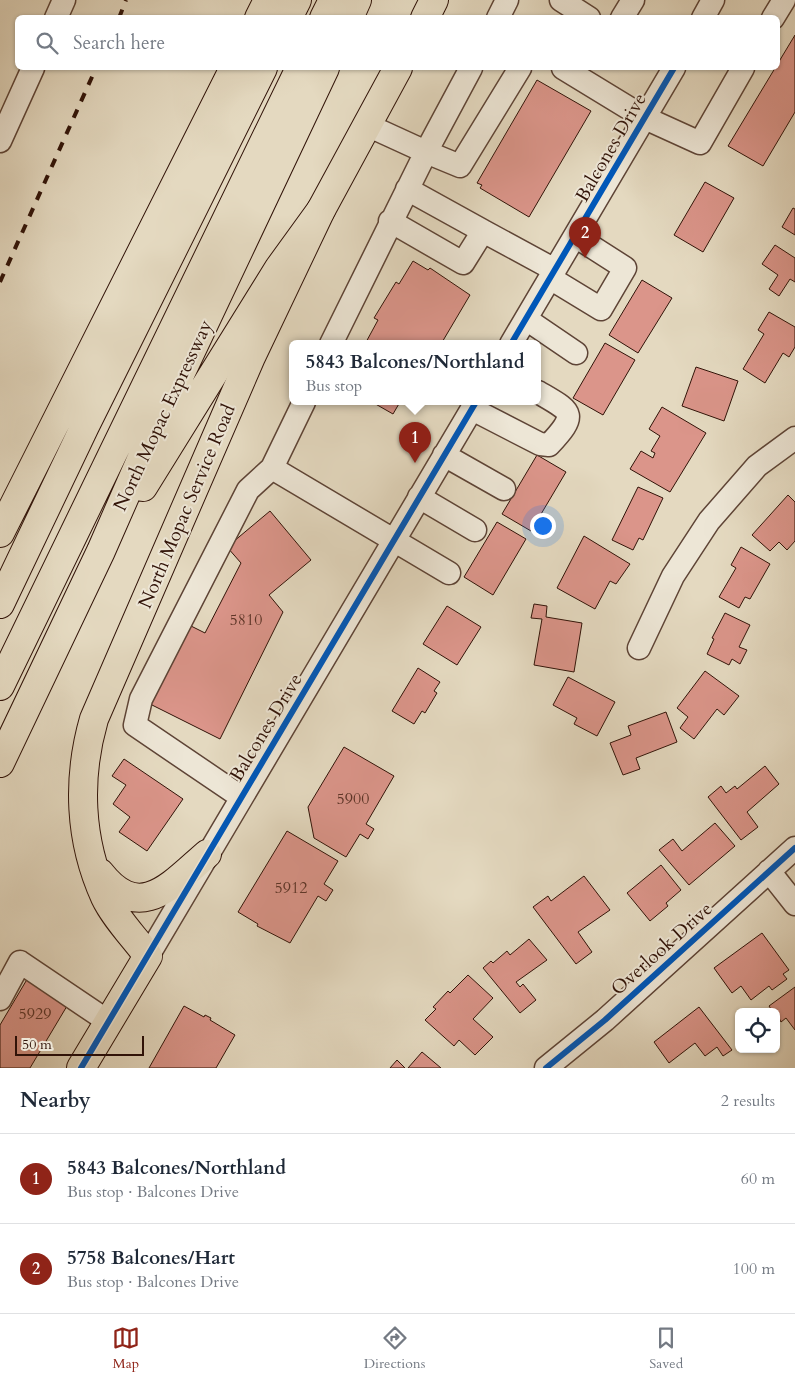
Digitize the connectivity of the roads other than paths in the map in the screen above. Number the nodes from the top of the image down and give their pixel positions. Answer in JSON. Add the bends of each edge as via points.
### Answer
{"nodes":[{"id":1,"x":64,"y":0,"type":"edge"},
{"id":2,"x":268,"y":0,"type":"edge"},
{"id":3,"x":297,"y":0,"type":"edge"},
{"id":4,"x":333,"y":0,"type":"edge"},
{"id":5,"x":357,"y":0,"type":"edge"},
{"id":6,"x":434,"y":0,"type":"edge"},
{"id":7,"x":507,"y":0,"type":"edge"},
{"id":8,"x":561,"y":0,"type":"edge"},
{"id":9,"x":633,"y":0,"type":"edge"},
{"id":10,"x":713,"y":0,"type":"edge"},
{"id":11,"x":784,"y":0,"type":"edge"},
{"id":12,"x":57,"y":15,"type":"edge"},
{"id":13,"x":260,"y":15,"type":"edge"},
{"id":14,"x":290,"y":15,"type":"edge"},
{"id":15,"x":326,"y":15,"type":"edge"},
{"id":16,"x":350,"y":15,"type":"edge"},
{"id":17,"x":426,"y":15,"type":"edge"},
{"id":18,"x":500,"y":15,"type":"edge"},
{"id":19,"x":584,"y":15,"type":"edge"},
{"id":20,"x":624,"y":15,"type":"edge"},
{"id":21,"x":705,"y":15,"type":"edge"},
{"id":22,"x":775,"y":15,"type":"edge"},
{"id":23,"x":32,"y":70,"type":"edge"},
{"id":24,"x":233,"y":70,"type":"edge"},
{"id":25,"x":262,"y":70,"type":"edge"},
{"id":26,"x":299,"y":70,"type":"edge"},
{"id":27,"x":324,"y":70,"type":"edge"},
{"id":28,"x":397,"y":70,"type":"edge"},
{"id":29,"x":470,"y":70,"type":"edge"},
{"id":30,"x":519,"y":70,"type":"edge"},
{"id":31,"x":673,"y":70,"type":"edge"},
{"id":32,"x":742,"y":70,"type":"edge"},
{"id":33,"x":577,"y":71,"type":"edge"},
{"id":34,"x":645,"y":118,"type":"junction"},
{"id":35,"x":367,"y":125,"type":"junction"},
{"id":36,"x":0,"y":141,"type":"edge"},
{"id":37,"x":426,"y":152,"type":"junction"},
{"id":38,"x":407,"y":189,"type":"junction"},
{"id":39,"x":321,"y":210,"type":"junction"},
{"id":40,"x":390,"y":221,"type":"junction"},
{"id":41,"x":482,"y":231,"type":"junction"},
{"id":42,"x":575,"y":236,"type":"junction"},
{"id":43,"x":552,"y":274,"type":"junction"},
{"id":44,"x":526,"y":319,"type":"junction"},
{"id":45,"x":333,"y":340,"type":"edge"},
{"id":46,"x":513,"y":340,"type":"edge"},
{"id":47,"x":576,"y":352,"type":"dead end"},
{"id":48,"x":541,"y":394,"type":"edge"},
{"id":49,"x":303,"y":405,"type":"edge"},
{"id":50,"x":474,"y":405,"type":"edge"},
{"id":51,"x":795,"y":438,"type":"edge"},
{"id":52,"x":444,"y":455,"type":"junction"},
{"id":53,"x":272,"y":468,"type":"junction"},
{"id":54,"x":504,"y":489,"type":"dead end"},
{"id":55,"x":419,"y":497,"type":"junction"},
{"id":56,"x":474,"y":530,"type":"dead end"},
{"id":57,"x":0,"y":534,"type":"edge"},
{"id":58,"x":33,"y":535,"type":"junction"},
{"id":59,"x":393,"y":541,"type":"junction"},
{"id":60,"x":101,"y":551,"type":"junction"},
{"id":61,"x":449,"y":573,"type":"dead end"},
{"id":62,"x":0,"y":589,"type":"edge"},
{"id":63,"x":48,"y":590,"type":"junction"},
{"id":64,"x":0,"y":604,"type":"edge"},
{"id":65,"x":640,"y":648,"type":"dead end"},
{"id":66,"x":0,"y":686,"type":"edge"},
{"id":67,"x":0,"y":708,"type":"edge"},
{"id":68,"x":0,"y":763,"type":"edge"},
{"id":69,"x":241,"y":797,"type":"junction"},
{"id":70,"x":795,"y":848,"type":"edge"},
{"id":71,"x":207,"y":854,"type":"junction"},
{"id":72,"x":94,"y":865,"type":"junction"},
{"id":73,"x":769,"y":871,"type":"junction"},
{"id":74,"x":795,"y":904,"type":"edge"},
{"id":75,"x":148,"y":956,"type":"junction"},
{"id":76,"x":0,"y":999,"type":"edge"},
{"id":77,"x":109,"y":1022,"type":"junction"},
{"id":78,"x":80,"y":1068,"type":"edge"},
{"id":79,"x":546,"y":1068,"type":"edge"}],
"edges":[{"from":1,"to":12,"type":"street"},
{"from":2,"to":13,"type":"main road"},
{"from":3,"to":14,"type":"main road"},
{"from":4,"to":15,"type":"main road"},
{"from":5,"to":16,"type":"main road"},
{"from":6,"to":17,"type":"main road"},
{"from":7,"to":18,"type":"street"},
{"from":8,"to":19,"type":"street"},
{"from":9,"to":20,"type":"street"},
{"from":10,"to":21,"type":"street"},
{"from":11,"to":22,"type":"street"},
{"from":23,"to":36,"type":"street"},
{"from":24,"to":57,"type":"main road"},
{"from":25,"to":58,"type":"main road"},
{"from":26,"to":63,"type":"main road"},
{"from":27,"to":60,"type":"main road","name":"North Mopac Expressway","via":[[158,421]]},
{"from":28,"to":35,"type":"main road","name":"North Mopac Service Road"},
{"from":29,"to":37,"type":"street"},
{"from":30,"to":37,"type":"street","via":[[460,166]]},
{"from":31,"to":34,"type":"street","name":"Balcones Drive"},
{"from":32,"to":34,"type":"street","via":[[700,143]]},
{"from":33,"to":34,"type":"street"},
{"from":34,"to":42,"type":"street","name":"Balcones Drive"},
{"from":35,"to":37,"type":"street"},
{"from":35,"to":39,"type":"main road","name":"North Mopac Service Road"},
{"from":37,"to":38,"type":"street"},
{"from":38,"to":40,"type":"street"},
{"from":38,"to":41,"type":"street"},
{"from":39,"to":60,"type":"main road","via":[[280,268],[179,433]]},
{"from":39,"to":72,"type":"main road","name":"North Mopac Service Road","via":[[228,408],[94,719],[85,749],[82,788],[84,830]]},
{"from":40,"to":41,"type":"street","via":[[463,262]]},
{"from":40,"to":45,"type":"street"},
{"from":41,"to":43,"type":"street"},
{"from":42,"to":43,"type":"street","name":"Balcones Drive"},
{"from":42,"to":43,"type":"street","via":[[625,268],[601,309]]},
{"from":43,"to":44,"type":"street","name":"Balcones Drive"},
{"from":44,"to":46,"type":"street","name":"Balcones Drive"},
{"from":44,"to":47,"type":"street"},
{"from":48,"to":50,"type":"street","via":[[565,408],[569,415],[567,425],[549,445],[540,444]]},
{"from":49,"to":53,"type":"street"},
{"from":50,"to":52,"type":"street","name":"Balcones Drive"},
{"from":51,"to":65,"type":"street","via":[[757,466],[709,522],[673,576]]},
{"from":52,"to":54,"type":"street"},
{"from":52,"to":55,"type":"street","name":"Balcones Drive"},
{"from":53,"to":59,"type":"street"},
{"from":53,"to":69,"type":"street","via":[[248,490],[141,699],[135,725]]},
{"from":55,"to":56,"type":"street"},
{"from":55,"to":59,"type":"street","name":"Balcones Drive"},
{"from":58,"to":62,"type":"main road"},
{"from":58,"to":64,"type":"main road"},
{"from":59,"to":61,"type":"street"},
{"from":59,"to":69,"type":"street","name":"Balcones Drive"},
{"from":60,"to":68,"type":"main road","name":"North Mopac Expressway"},
{"from":63,"to":66,"type":"main road"},
{"from":63,"to":67,"type":"main road"},
{"from":69,"to":71,"type":"street","name":"Balcones Drive"},
{"from":70,"to":73,"type":"street","name":"Overlook Drive"},
{"from":71,"to":72,"type":"main road","via":[[162,892],[144,898],[132,898],[119,892]]},
{"from":71,"to":75,"type":"street","name":"Balcones Drive"},
{"from":72,"to":75,"type":"main road","name":"North Mopac Service Road","via":[[106,898]]},
{"from":73,"to":74,"type":"street"},
{"from":73,"to":79,"type":"street","name":"Overlook Drive","via":[[605,1020]]},
{"from":75,"to":77,"type":"main road","name":"Balcones Drive"},
{"from":76,"to":77,"type":"street","via":[[20,962]]},
{"from":77,"to":78,"type":"main road","name":"Balcones Drive"}]}
